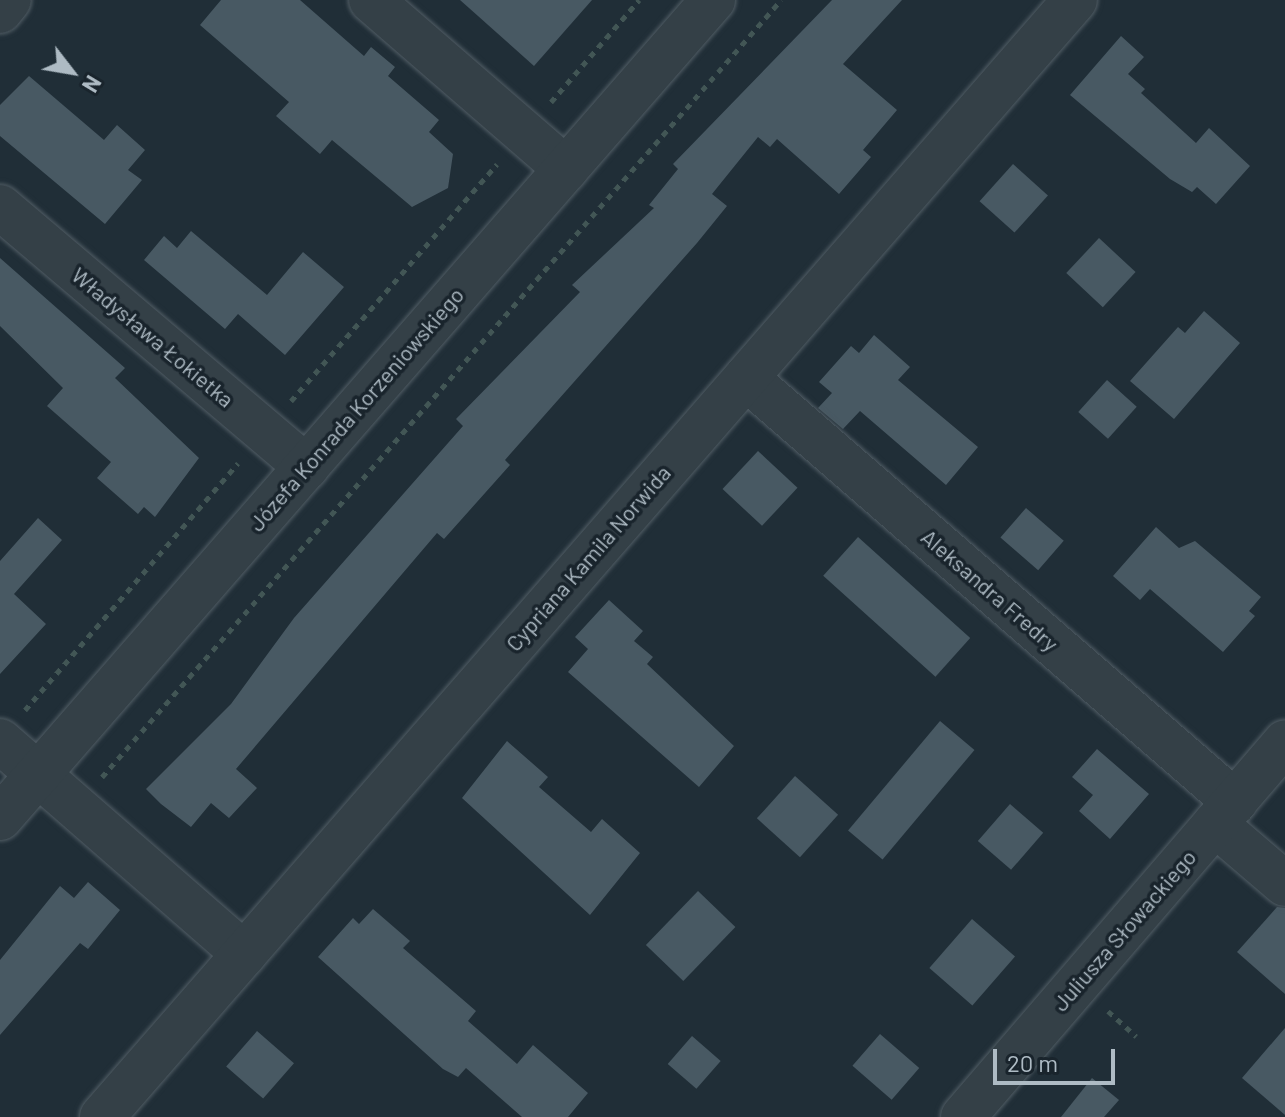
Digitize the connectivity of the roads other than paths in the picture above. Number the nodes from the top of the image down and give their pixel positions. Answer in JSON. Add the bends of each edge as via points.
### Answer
{"nodes":[{"id":1,"x":9,"y":0,"type":"edge"},
{"id":2,"x":371,"y":0,"type":"edge"},
{"id":3,"x":713,"y":0,"type":"edge"},
{"id":4,"x":1075,"y":0,"type":"edge"},
{"id":5,"x":0,"y":11,"type":"edge"},
{"id":6,"x":566,"y":169,"type":"junction"},
{"id":7,"x":0,"y":207,"type":"edge"},
{"id":8,"x":746,"y":378,"type":"junction"},
{"id":9,"x":307,"y":467,"type":"junction"},
{"id":10,"x":7,"y":732,"type":"edge"},
{"id":11,"x":1285,"y":743,"type":"edge"},
{"id":12,"x":50,"y":785,"type":"junction"},
{"id":13,"x":1225,"y":813,"type":"junction"},
{"id":14,"x":0,"y":818,"type":"edge"},
{"id":15,"x":1285,"y":884,"type":"edge"},
{"id":16,"x":244,"y":954,"type":"junction"},
{"id":17,"x":102,"y":1117,"type":"edge"},
{"id":18,"x":963,"y":1117,"type":"edge"}],
"edges":[{"from":1,"to":5,"type":"street"},
{"from":2,"to":6,"type":"street"},
{"from":3,"to":6,"type":"street","name":"Józefa Konrada Korzeniowskiego"},
{"from":4,"to":8,"type":"street","name":"Cypriana Kamila Norwida"},
{"from":6,"to":9,"type":"street","name":"Józefa Konrada Korzeniowskiego"},
{"from":7,"to":9,"type":"street","name":"Władysława Łokietka"},
{"from":8,"to":13,"type":"street","name":"Aleksandra Fredry"},
{"from":8,"to":16,"type":"street","name":"Cypriana Kamila Norwida"},
{"from":9,"to":12,"type":"street","name":"Józefa Konrada Korzeniowskiego"},
{"from":10,"to":12,"type":"street"},
{"from":11,"to":13,"type":"street","name":"Juliusza Słowackiego"},
{"from":12,"to":14,"type":"street","name":"Józefa Konrada Korzeniowskiego"},
{"from":12,"to":16,"type":"street"},
{"from":13,"to":15,"type":"street","name":"Aleksandra Fredry"},
{"from":13,"to":18,"type":"street","name":"Juliusza Słowackiego"},
{"from":16,"to":17,"type":"street","name":"Cypriana Kamila Norwida"}]}
